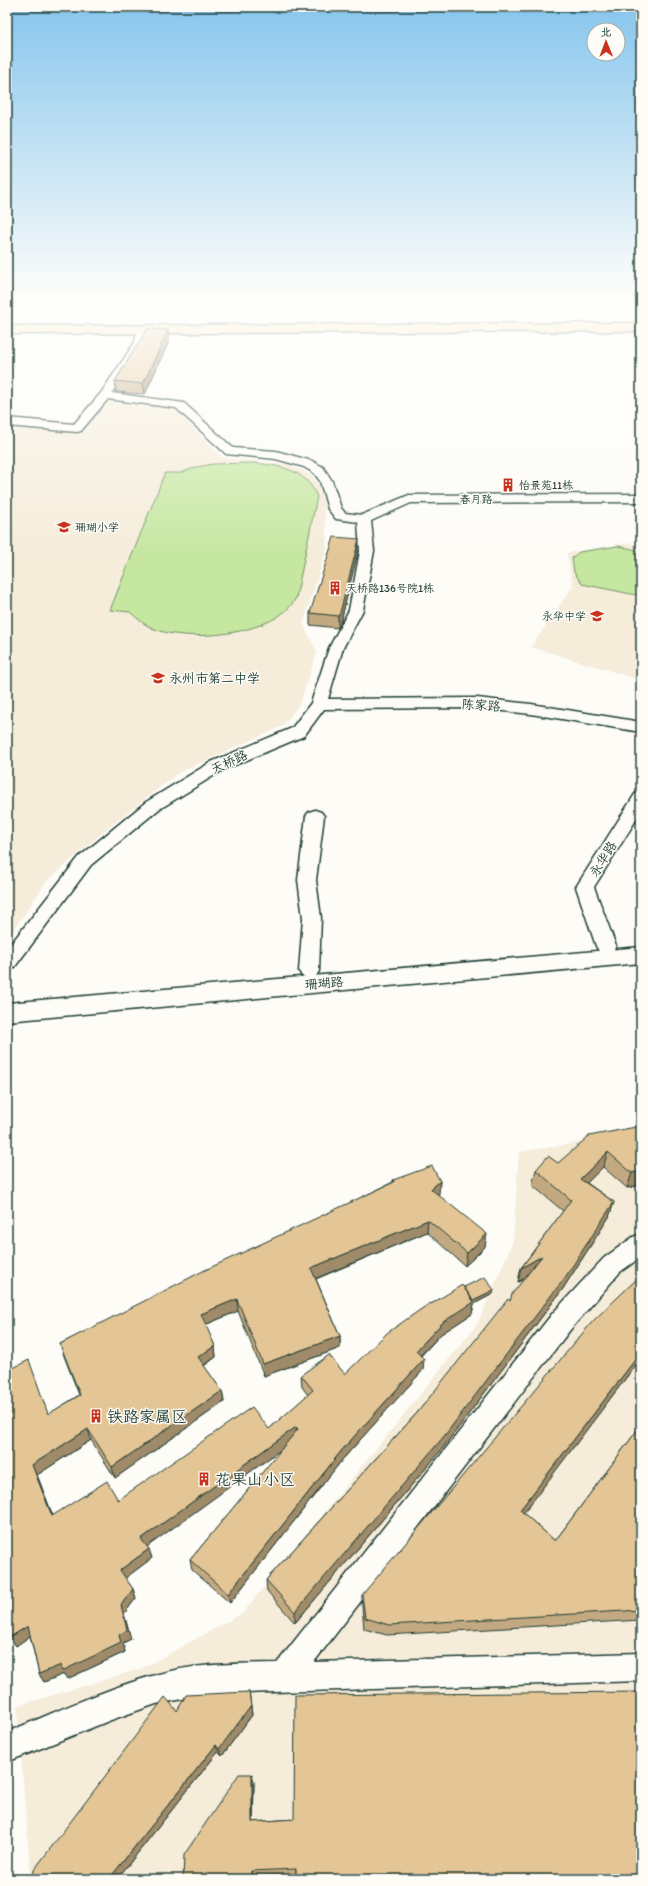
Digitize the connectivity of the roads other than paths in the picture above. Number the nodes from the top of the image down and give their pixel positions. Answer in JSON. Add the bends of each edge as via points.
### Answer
{"nodes":[{"id":1,"x":114,"y":382,"type":"edge"},
{"id":2,"x":105,"y":395,"type":"junction"},
{"id":3,"x":7,"y":422,"type":"edge"},
{"id":4,"x":641,"y":498,"type":"edge"},
{"id":5,"x":364,"y":519,"type":"junction"},
{"id":6,"x":319,"y":704,"type":"junction"},
{"id":7,"x":641,"y":727,"type":"edge"},
{"id":8,"x":641,"y":798,"type":"edge"},
{"id":9,"x":315,"y":816,"type":"dead end"},
{"id":10,"x":641,"y":943,"type":"edge"},
{"id":11,"x":606,"y":946,"type":"junction"},
{"id":12,"x":641,"y":955,"type":"edge"},
{"id":13,"x":7,"y":963,"type":"edge"},
{"id":14,"x":310,"y":971,"type":"junction"},
{"id":15,"x":7,"y":997,"type":"edge"},
{"id":16,"x":7,"y":1012,"type":"edge"},
{"id":17,"x":641,"y":1244,"type":"edge"},
{"id":18,"x":641,"y":1667,"type":"edge"},
{"id":19,"x":284,"y":1677,"type":"junction"},
{"id":20,"x":7,"y":1747,"type":"edge"}],
"edges":[{"from":1,"to":2,"type":"street"},
{"from":2,"to":3,"type":"street","via":[[77,428]]},
{"from":2,"to":5,"type":"street","via":[[180,405],[230,451],[276,455],[308,464],[319,470],[326,481],[335,509],[341,516]]},
{"from":4,"to":5,"type":"street","name":"春月路","via":[[409,499]]},
{"from":5,"to":6,"type":"street","name":"天桥路","via":[[367,551],[356,610],[336,648]]},
{"from":6,"to":7,"type":"street","name":"陈家路","via":[[477,703]]},
{"from":6,"to":13,"type":"street","name":"天桥路","via":[[298,732],[217,766],[152,806],[97,851],[85,861]]},
{"from":8,"to":11,"type":"street","name":"永华路","via":[[585,887]]},
{"from":9,"to":14,"type":"street","via":[[307,880],[312,918]]},
{"from":10,"to":11,"type":"main road","name":"珊瑚路"},
{"from":11,"to":14,"type":"main road","name":"珊瑚路"},
{"from":12,"to":16,"type":"main road","name":"珊瑚路"},
{"from":14,"to":15,"type":"main road","name":"珊瑚路"},
{"from":17,"to":19,"type":"street","via":[[612,1265],[561,1322]]},
{"from":18,"to":19,"type":"street"},
{"from":19,"to":20,"type":"street","via":[[210,1679],[156,1689]]}]}
